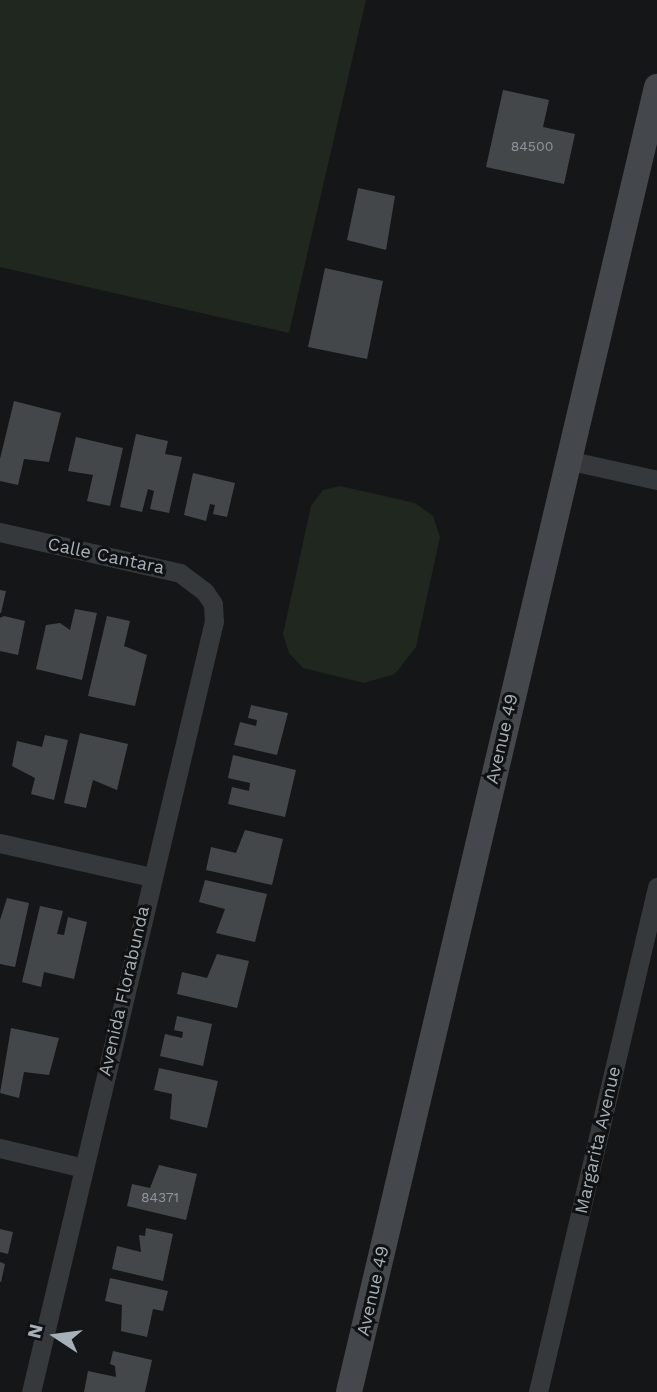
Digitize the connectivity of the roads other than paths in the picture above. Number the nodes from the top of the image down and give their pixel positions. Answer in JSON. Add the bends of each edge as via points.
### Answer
{"nodes":[{"id":1,"x":657,"y":87,"type":"edge"},
{"id":2,"x":567,"y":460,"type":"junction"},
{"id":3,"x":657,"y":480,"type":"edge"},
{"id":4,"x":0,"y":532,"type":"edge"},
{"id":5,"x":205,"y":592,"type":"joint"},
{"id":6,"x":0,"y":843,"type":"edge"},
{"id":7,"x":151,"y":877,"type":"junction"},
{"id":8,"x":657,"y":887,"type":"edge"},
{"id":9,"x":0,"y":1148,"type":"edge"},
{"id":10,"x":83,"y":1168,"type":"junction"},
{"id":11,"x":31,"y":1392,"type":"edge"},
{"id":12,"x":349,"y":1392,"type":"edge"},
{"id":13,"x":538,"y":1392,"type":"edge"}],
"edges":[{"from":1,"to":2,"type":"street","name":"Avenue 49"},
{"from":2,"to":3,"type":"street"},
{"from":2,"to":12,"type":"street","name":"Avenue 49"},
{"from":4,"to":5,"type":"street","name":"Calle Cantara","via":[[180,572]]},
{"from":5,"to":7,"type":"street","name":"Avenida Florabunda","via":[[213,604],[214,621]]},
{"from":6,"to":7,"type":"street"},
{"from":7,"to":10,"type":"street","name":"Avenida Florabunda"},
{"from":8,"to":13,"type":"street","name":"Margarita Avenue"},
{"from":9,"to":10,"type":"street"},
{"from":10,"to":11,"type":"street","name":"Avenida Florabunda"}]}
